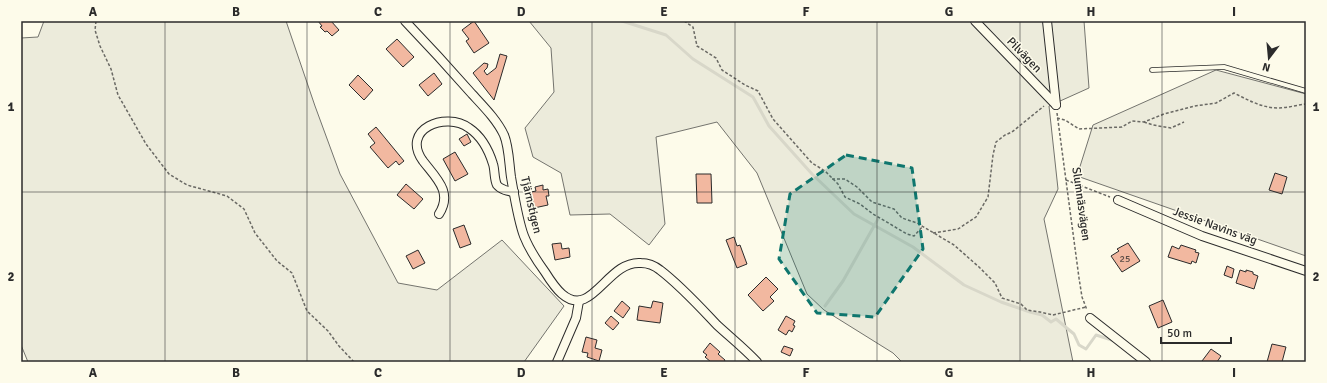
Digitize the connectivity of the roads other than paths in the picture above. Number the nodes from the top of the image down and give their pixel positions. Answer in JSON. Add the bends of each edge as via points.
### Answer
{"nodes":[{"id":1,"x":405,"y":21,"type":"edge"},
{"id":2,"x":975,"y":21,"type":"edge"},
{"id":3,"x":1048,"y":21,"type":"edge"},
{"id":4,"x":1152,"y":70,"type":"dead end"},
{"id":5,"x":1306,"y":91,"type":"edge"},
{"id":6,"x":514,"y":192,"type":"junction"},
{"id":7,"x":1118,"y":200,"type":"road end"},
{"id":8,"x":439,"y":214,"type":"dead end"},
{"id":9,"x":1306,"y":271,"type":"edge"},
{"id":10,"x":579,"y":301,"type":"junction"},
{"id":11,"x":1090,"y":318,"type":"road end"},
{"id":12,"x":557,"y":362,"type":"edge"},
{"id":13,"x":757,"y":362,"type":"edge"},
{"id":14,"x":1146,"y":362,"type":"edge"}],
"edges":[{"from":1,"to":6,"type":"street","name":"Tjärnstigen","via":[[457,76],[501,129],[506,142]]},
{"from":2,"to":3,"type":"street","name":"Pilvägen","via":[[1054,102]]},
{"from":4,"to":5,"type":"lane","via":[[1224,67]]},
{"from":6,"to":8,"type":"street","via":[[500,188],[496,184],[493,163],[485,146],[469,128],[453,122],[434,123],[426,127],[417,140],[421,158],[444,193],[444,204]]},
{"from":6,"to":10,"type":"street","name":"Tjärnstigen","via":[[523,234],[535,257],[562,294]]},
{"from":7,"to":9,"type":"street","name":"Jessie Navins väg","via":[[1202,236]]},
{"from":10,"to":12,"type":"street","via":[[576,318]]},
{"from":10,"to":13,"type":"street","via":[[590,296],[625,265],[649,264],[660,270],[691,298]]},
{"from":11,"to":14,"type":"street"}]}
